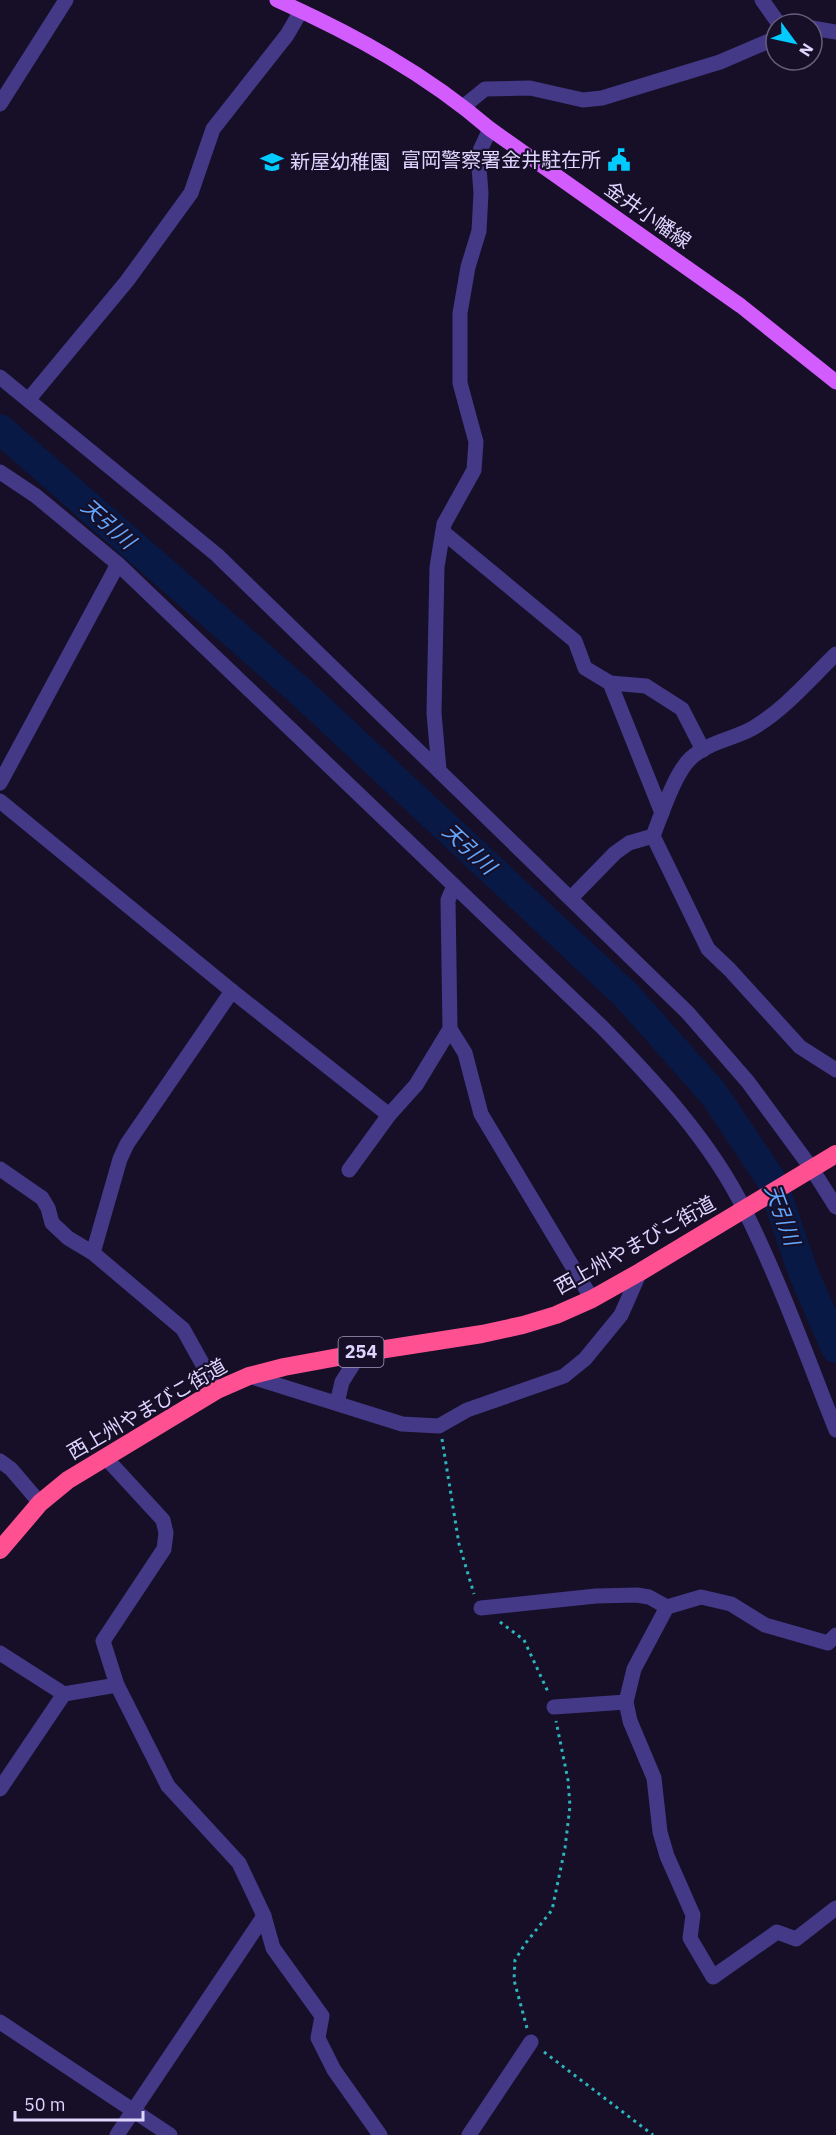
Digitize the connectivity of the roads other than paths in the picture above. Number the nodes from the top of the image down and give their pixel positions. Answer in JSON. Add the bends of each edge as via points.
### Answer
{"nodes":[{"id":1,"x":66,"y":0,"type":"edge"},
{"id":2,"x":277,"y":0,"type":"edge"},
{"id":3,"x":301,"y":11,"type":"junction"},
{"id":4,"x":764,"y":43,"type":"edge"},
{"id":5,"x":0,"y":104,"type":"edge"},
{"id":6,"x":464,"y":106,"type":"junction"},
{"id":7,"x":490,"y":129,"type":"junction"},
{"id":8,"x":0,"y":377,"type":"edge"},
{"id":9,"x":836,"y":382,"type":"edge"},
{"id":10,"x":29,"y":399,"type":"junction"},
{"id":11,"x":0,"y":472,"type":"edge"},
{"id":12,"x":443,"y":532,"type":"junction"},
{"id":13,"x":118,"y":564,"type":"junction"},
{"id":14,"x":836,"y":654,"type":"edge"},
{"id":15,"x":610,"y":683,"type":"junction"},
{"id":16,"x":703,"y":750,"type":"junction"},
{"id":17,"x":439,"y":770,"type":"junction"},
{"id":18,"x":0,"y":783,"type":"edge"},
{"id":19,"x":0,"y":801,"type":"edge"},
{"id":20,"x":662,"y":813,"type":"junction"},
{"id":21,"x":653,"y":836,"type":"junction"},
{"id":22,"x":454,"y":886,"type":"junction"},
{"id":23,"x":571,"y":898,"type":"junction"},
{"id":24,"x":232,"y":991,"type":"junction"},
{"id":25,"x":450,"y":1029,"type":"junction"},
{"id":26,"x":836,"y":1070,"type":"edge"},
{"id":27,"x":389,"y":1115,"type":"junction"},
{"id":28,"x":836,"y":1154,"type":"edge"},
{"id":29,"x":0,"y":1169,"type":"edge"},
{"id":30,"x":349,"y":1170,"type":"dead end"},
{"id":31,"x":807,"y":1172,"type":"junction"},
{"id":32,"x":836,"y":1207,"type":"edge"},
{"id":33,"x":747,"y":1208,"type":"junction"},
{"id":34,"x":93,"y":1253,"type":"junction"},
{"id":35,"x":640,"y":1272,"type":"junction"},
{"id":36,"x":592,"y":1299,"type":"junction"},
{"id":37,"x":360,"y":1353,"type":"junction"},
{"id":38,"x":249,"y":1376,"type":"junction"},
{"id":39,"x":217,"y":1390,"type":"junction"},
{"id":40,"x":337,"y":1403,"type":"junction"},
{"id":41,"x":836,"y":1430,"type":"edge"},
{"id":42,"x":105,"y":1457,"type":"junction"},
{"id":43,"x":0,"y":1461,"type":"edge"},
{"id":44,"x":40,"y":1503,"type":"junction"},
{"id":45,"x":0,"y":1550,"type":"edge"},
{"id":46,"x":667,"y":1607,"type":"junction"},
{"id":47,"x":481,"y":1608,"type":"road end"},
{"id":48,"x":836,"y":1635,"type":"edge"},
{"id":49,"x":0,"y":1653,"type":"edge"},
{"id":50,"x":117,"y":1685,"type":"junction"},
{"id":51,"x":64,"y":1694,"type":"junction"},
{"id":52,"x":626,"y":1702,"type":"junction"},
{"id":53,"x":554,"y":1707,"type":"road end"},
{"id":54,"x":0,"y":1789,"type":"edge"},
{"id":55,"x":836,"y":1908,"type":"edge"},
{"id":56,"x":264,"y":1916,"type":"junction"},
{"id":57,"x":0,"y":2022,"type":"edge"},
{"id":58,"x":531,"y":2042,"type":"road end"},
{"id":59,"x":134,"y":2110,"type":"junction"},
{"id":60,"x":117,"y":2135,"type":"edge"},
{"id":61,"x":170,"y":2135,"type":"edge"},
{"id":62,"x":380,"y":2135,"type":"edge"},
{"id":63,"x":469,"y":2135,"type":"edge"}],
"edges":[{"from":1,"to":5,"type":"street"},
{"from":2,"to":3,"type":"main road","name":"金井小幡線"},
{"from":3,"to":6,"type":"main road","name":"金井小幡線","via":[[393,59]]},
{"from":3,"to":10,"type":"street","via":[[287,35],[213,129],[191,193],[127,280]]},
{"from":4,"to":6,"type":"street","via":[[720,62],[602,98],[583,100],[530,88],[485,89]]},
{"from":6,"to":7,"type":"main road","name":"金井小幡線"},
{"from":7,"to":9,"type":"main road","name":"金井小幡線","via":[[741,306]]},
{"from":7,"to":12,"type":"street","via":[[478,155],[479,231],[460,313],[460,383],[476,442],[474,470]]},
{"from":8,"to":10,"type":"street"},
{"from":10,"to":17,"type":"street","via":[[217,555]]},
{"from":11,"to":13,"type":"street","via":[[36,496]]},
{"from":12,"to":15,"type":"street","via":[[575,641],[585,668]]},
{"from":12,"to":17,"type":"street","via":[[437,567],[434,713]]},
{"from":13,"to":18,"type":"street"},
{"from":13,"to":22,"type":"street"},
{"from":14,"to":16,"type":"street","via":[[753,728]]},
{"from":15,"to":16,"type":"street","via":[[646,686],[682,709]]},
{"from":15,"to":20,"type":"street"},
{"from":16,"to":20,"type":"street","via":[[690,758]]},
{"from":17,"to":23,"type":"street"},
{"from":19,"to":24,"type":"street"},
{"from":20,"to":21,"type":"street"},
{"from":21,"to":23,"type":"street","via":[[629,843],[615,853]]},
{"from":21,"to":26,"type":"street","via":[[708,949],[800,1047]]},
{"from":22,"to":25,"type":"street","via":[[448,900]]},
{"from":22,"to":33,"type":"street","via":[[655,1082]]},
{"from":23,"to":31,"type":"street","via":[[688,1013],[748,1082]]},
{"from":24,"to":27,"type":"street"},
{"from":24,"to":34,"type":"street","via":[[127,1144]]},
{"from":25,"to":27,"type":"street","via":[[416,1085]]},
{"from":25,"to":36,"type":"street","via":[[465,1053],[481,1114]]},
{"from":27,"to":30,"type":"street"},
{"from":28,"to":31,"type":"highway","name":"西上州やまびこ街道","number":"254"},
{"from":29,"to":34,"type":"street","via":[[42,1198],[52,1223]]},
{"from":31,"to":32,"type":"street"},
{"from":31,"to":33,"type":"highway","name":"西上州やまびこ街道","number":"254"},
{"from":33,"to":35,"type":"highway","name":"西上州やまびこ街道","number":"254"},
{"from":33,"to":41,"type":"street"},
{"from":34,"to":39,"type":"street","via":[[183,1329]]},
{"from":35,"to":36,"type":"highway","name":"西上州やまびこ街道","number":"254"},
{"from":35,"to":40,"type":"street","via":[[621,1315],[585,1359],[564,1376],[467,1410],[439,1426],[402,1424]]},
{"from":36,"to":37,"type":"highway","name":"西上州やまびこ街道","number":"254","via":[[523,1325]]},
{"from":37,"to":38,"type":"highway","name":"西上州やまびこ街道","number":"254"},
{"from":37,"to":40,"type":"street","via":[[342,1382]]},
{"from":38,"to":39,"type":"highway","name":"西上州やまびこ街道","number":"254"},
{"from":38,"to":40,"type":"street"},
{"from":39,"to":42,"type":"highway","name":"西上州やまびこ街道","number":"254"},
{"from":42,"to":44,"type":"highway","name":"西上州やまびこ街道","number":"254"},
{"from":42,"to":50,"type":"street","via":[[163,1520],[166,1533],[164,1549],[103,1641]]},
{"from":43,"to":44,"type":"street"},
{"from":44,"to":45,"type":"highway","name":"西上州やまびこ街道","number":"254"},
{"from":46,"to":47,"type":"street","via":[[649,1597],[596,1596]]},
{"from":46,"to":48,"type":"street","via":[[701,1597],[731,1604],[765,1625],[828,1643]]},
{"from":46,"to":52,"type":"street","via":[[634,1669]]},
{"from":49,"to":51,"type":"street"},
{"from":50,"to":51,"type":"street"},
{"from":50,"to":56,"type":"street","via":[[168,1786],[239,1863]]},
{"from":51,"to":54,"type":"street"},
{"from":52,"to":53,"type":"street"},
{"from":52,"to":55,"type":"street","via":[[654,1778],[660,1833],[667,1856],[693,1915],[690,1938],[713,1977],[777,1932],[796,1939]]},
{"from":56,"to":59,"type":"street"},
{"from":56,"to":62,"type":"street","via":[[273,1948],[322,2016],[318,2038],[334,2070]]},
{"from":57,"to":59,"type":"street"},
{"from":58,"to":63,"type":"street"},
{"from":59,"to":60,"type":"street"},
{"from":59,"to":61,"type":"street"}]}
